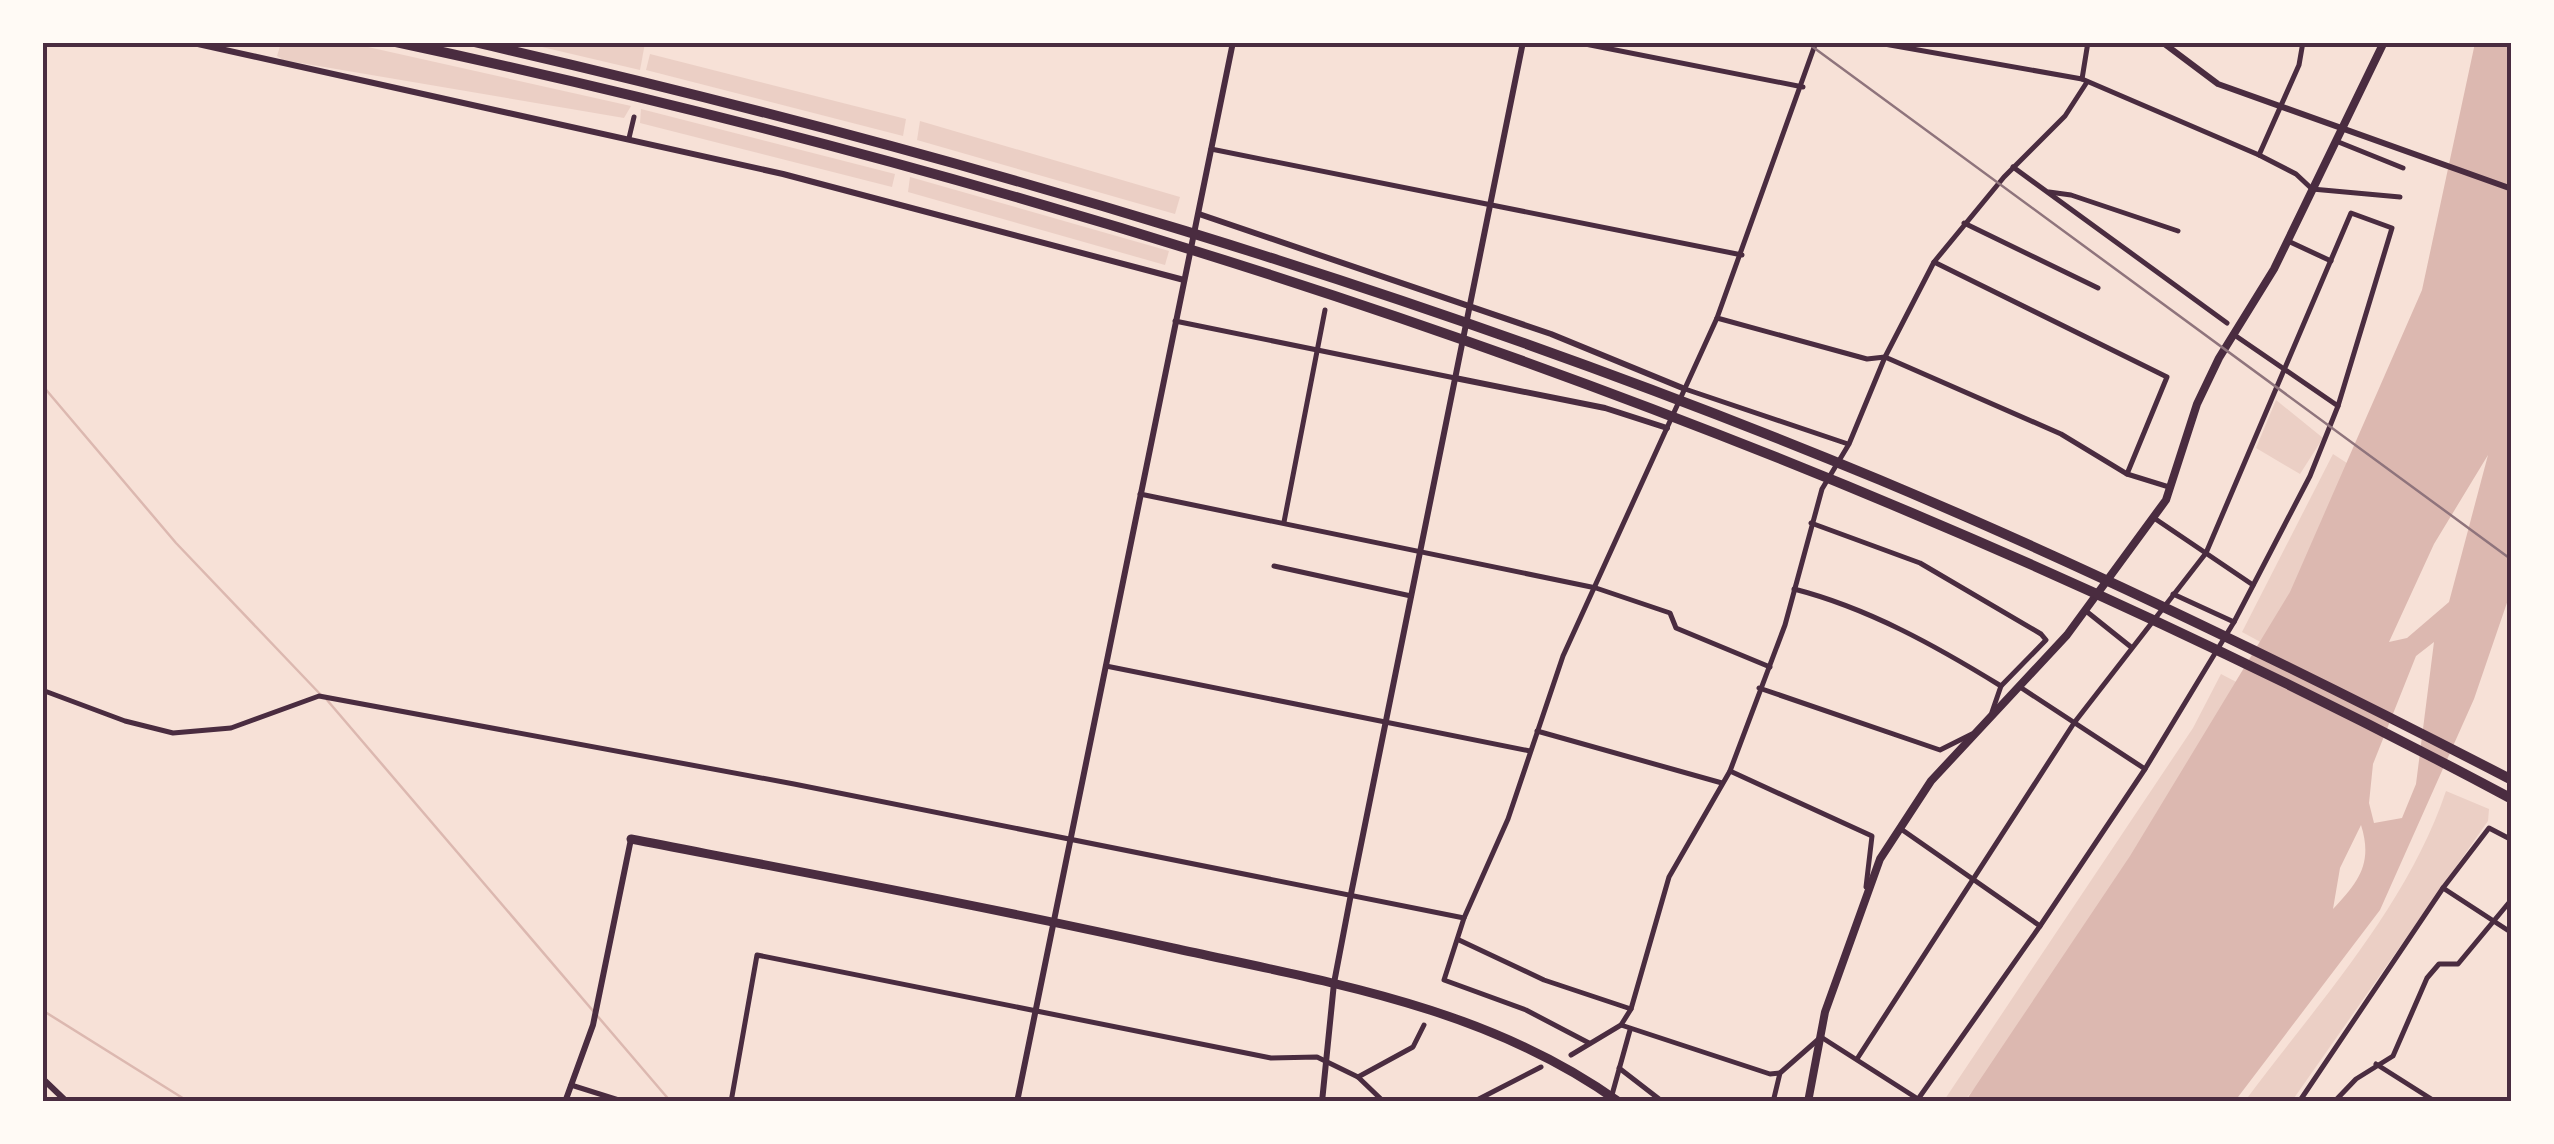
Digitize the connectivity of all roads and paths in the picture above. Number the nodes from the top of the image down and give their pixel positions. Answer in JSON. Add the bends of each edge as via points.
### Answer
{"nodes":[{"id":1,"x":189,"y":42,"type":"edge"},
{"id":2,"x":396,"y":42,"type":"edge"},
{"id":3,"x":474,"y":42,"type":"edge"},
{"id":4,"x":1233,"y":42,"type":"edge"},
{"id":5,"x":1523,"y":42,"type":"edge"},
{"id":6,"x":1574,"y":42,"type":"edge"},
{"id":7,"x":1816,"y":42,"type":"edge"},
{"id":8,"x":1872,"y":42,"type":"edge"},
{"id":9,"x":2088,"y":42,"type":"edge"},
{"id":10,"x":2162,"y":42,"type":"edge"},
{"id":11,"x":2303,"y":42,"type":"edge"},
{"id":12,"x":2384,"y":42,"type":"edge"},
{"id":13,"x":2084,"y":81,"type":"junction"},
{"id":14,"x":1803,"y":87,"type":"junction"},
{"id":15,"x":2278,"y":106,"type":"junction"},
{"id":16,"x":634,"y":117,"type":"dead end"},
{"id":17,"x":2338,"y":130,"type":"junction"},
{"id":18,"x":629,"y":138,"type":"junction"},
{"id":19,"x":2335,"y":141,"type":"junction"},
{"id":20,"x":1211,"y":149,"type":"junction"},
{"id":21,"x":2259,"y":155,"type":"junction"},
{"id":22,"x":2013,"y":168,"type":"junction"},
{"id":23,"x":2403,"y":168,"type":"dead end"},
{"id":24,"x":2312,"y":189,"type":"junction"},
{"id":25,"x":2512,"y":189,"type":"edge"},
{"id":26,"x":2046,"y":192,"type":"junction"},
{"id":27,"x":2400,"y":197,"type":"dead end"},
{"id":28,"x":1490,"y":205,"type":"junction"},
{"id":29,"x":1199,"y":214,"type":"junction"},
{"id":30,"x":1964,"y":223,"type":"junction"},
{"id":31,"x":2178,"y":231,"type":"dead end"},
{"id":32,"x":2288,"y":241,"type":"junction"},
{"id":33,"x":1742,"y":254,"type":"junction"},
{"id":34,"x":2330,"y":261,"type":"junction"},
{"id":35,"x":1934,"y":262,"type":"junction"},
{"id":36,"x":1184,"y":280,"type":"junction"},
{"id":37,"x":2098,"y":288,"type":"dead end"},
{"id":38,"x":1468,"y":305,"type":"junction"},
{"id":39,"x":1325,"y":310,"type":"dead end"},
{"id":40,"x":1716,"y":318,"type":"junction"},
{"id":41,"x":1175,"y":321,"type":"junction"},
{"id":42,"x":2227,"y":323,"type":"dead end"},
{"id":43,"x":2234,"y":334,"type":"junction"},
{"id":44,"x":1318,"y":349,"type":"junction"},
{"id":45,"x":1885,"y":357,"type":"junction"},
{"id":46,"x":2285,"y":369,"type":"junction"},
{"id":47,"x":1455,"y":378,"type":"junction"},
{"id":48,"x":1685,"y":389,"type":"junction"},
{"id":49,"x":2338,"y":406,"type":"junction"},
{"id":50,"x":1667,"y":428,"type":"junction"},
{"id":51,"x":1849,"y":444,"type":"junction"},
{"id":52,"x":2127,"y":474,"type":"junction"},
{"id":53,"x":2171,"y":488,"type":"junction"},
{"id":54,"x":1140,"y":494,"type":"junction"},
{"id":55,"x":2154,"y":518,"type":"junction"},
{"id":56,"x":1284,"y":522,"type":"junction"},
{"id":57,"x":1811,"y":523,"type":"junction"},
{"id":58,"x":1421,"y":551,"type":"junction"},
{"id":59,"x":2206,"y":553,"type":"junction"},
{"id":60,"x":1274,"y":566,"type":"dead end"},
{"id":61,"x":2254,"y":585,"type":"junction"},
{"id":62,"x":1596,"y":588,"type":"junction"},
{"id":63,"x":1794,"y":589,"type":"junction"},
{"id":64,"x":2173,"y":594,"type":"junction"},
{"id":65,"x":1411,"y":596,"type":"junction"},
{"id":66,"x":2086,"y":611,"type":"junction"},
{"id":67,"x":2234,"y":622,"type":"junction"},
{"id":68,"x":2132,"y":647,"type":"junction"},
{"id":69,"x":1106,"y":666,"type":"junction"},
{"id":70,"x":1770,"y":668,"type":"junction"},
{"id":71,"x":2001,"y":686,"type":"junction"},
{"id":72,"x":2020,"y":687,"type":"junction"},
{"id":73,"x":1759,"y":688,"type":"junction"},
{"id":74,"x":42,"y":690,"type":"edge"},
{"id":75,"x":1990,"y":718,"type":"junction"},
{"id":76,"x":1386,"y":722,"type":"junction"},
{"id":77,"x":2074,"y":723,"type":"junction"},
{"id":78,"x":1537,"y":731,"type":"junction"},
{"id":79,"x":1976,"y":732,"type":"junction"},
{"id":80,"x":1530,"y":752,"type":"junction"},
{"id":81,"x":2144,"y":770,"type":"junction"},
{"id":82,"x":1730,"y":772,"type":"junction"},
{"id":83,"x":2512,"y":780,"type":"edge"},
{"id":84,"x":1724,"y":784,"type":"junction"},
{"id":85,"x":2509,"y":798,"type":"edge"},
{"id":86,"x":1898,"y":828,"type":"junction"},
{"id":87,"x":631,"y":839,"type":"joint"},
{"id":88,"x":1070,"y":839,"type":"junction"},
{"id":89,"x":2512,"y":840,"type":"edge"},
{"id":90,"x":1972,"y":879,"type":"junction"},
{"id":91,"x":1866,"y":887,"type":"junction"},
{"id":92,"x":2443,"y":888,"type":"junction"},
{"id":93,"x":1351,"y":894,"type":"junction"},
{"id":94,"x":2512,"y":899,"type":"edge"},
{"id":95,"x":1464,"y":918,"type":"junction"},
{"id":96,"x":1053,"y":922,"type":"junction"},
{"id":97,"x":2494,"y":922,"type":"junction"},
{"id":98,"x":2040,"y":926,"type":"junction"},
{"id":99,"x":2512,"y":933,"type":"edge"},
{"id":100,"x":1459,"y":940,"type":"junction"},
{"id":101,"x":1334,"y":983,"type":"junction"},
{"id":102,"x":1630,"y":1009,"type":"junction"},
{"id":103,"x":1034,"y":1012,"type":"junction"},
{"id":104,"x":1424,"y":1025,"type":"dead end"},
{"id":105,"x":1621,"y":1025,"type":"junction"},
{"id":106,"x":1630,"y":1030,"type":"junction"},
{"id":107,"x":1821,"y":1037,"type":"junction"},
{"id":108,"x":1588,"y":1043,"type":"junction"},
{"id":109,"x":1570,"y":1055,"type":"dead end"},
{"id":110,"x":1857,"y":1058,"type":"junction"},
{"id":111,"x":1326,"y":1060,"type":"junction"},
{"id":112,"x":2376,"y":1064,"type":"junction"},
{"id":113,"x":1542,"y":1067,"type":"dead end"},
{"id":114,"x":1620,"y":1068,"type":"junction"},
{"id":115,"x":1780,"y":1072,"type":"junction"},
{"id":116,"x":1358,"y":1077,"type":"junction"},
{"id":117,"x":42,"y":1078,"type":"edge"},
{"id":118,"x":571,"y":1084,"type":"junction"},
{"id":119,"x":1917,"y":1100,"type":"edge"},
{"id":120,"x":67,"y":1102,"type":"edge"},
{"id":121,"x":565,"y":1102,"type":"edge"},
{"id":122,"x":625,"y":1102,"type":"edge"},
{"id":123,"x":730,"y":1102,"type":"edge"},
{"id":124,"x":1017,"y":1102,"type":"edge"},
{"id":125,"x":1322,"y":1102,"type":"edge"},
{"id":126,"x":1384,"y":1102,"type":"edge"},
{"id":127,"x":1473,"y":1102,"type":"edge"},
{"id":128,"x":1610,"y":1102,"type":"edge"},
{"id":129,"x":1619,"y":1102,"type":"edge"},
{"id":130,"x":1663,"y":1102,"type":"edge"},
{"id":131,"x":1773,"y":1102,"type":"edge"},
{"id":132,"x":1808,"y":1102,"type":"edge"},
{"id":133,"x":2300,"y":1102,"type":"edge"},
{"id":134,"x":2334,"y":1102,"type":"edge"},
{"id":135,"x":2436,"y":1102,"type":"edge"}],
"edges":[{"from":1,"to":18,"type":"street"},
{"from":2,"to":85,"type":"highway","via":[[828,146],[1174,244],[1499,352],[1862,492],[2229,656]]},
{"from":3,"to":83,"type":"highway","via":[[837,130],[1178,227],[1504,336],[1882,481],[2236,641]]},
{"from":4,"to":20,"type":"street"},
{"from":5,"to":28,"type":"street"},
{"from":6,"to":14,"type":"street"},
{"from":7,"to":14,"type":"street"},
{"from":8,"to":13,"type":"street"},
{"from":9,"to":13,"type":"street"},
{"from":10,"to":15,"type":"street","via":[[2218,84]]},
{"from":11,"to":15,"type":"street"},
{"from":12,"to":17,"type":"main road"},
{"from":13,"to":21,"type":"street"},
{"from":13,"to":22,"type":"street","via":[[2064,116]]},
{"from":14,"to":33,"type":"street"},
{"from":15,"to":17,"type":"street"},
{"from":15,"to":21,"type":"street"},
{"from":16,"to":18,"type":"street"},
{"from":17,"to":19,"type":"main road"},
{"from":17,"to":25,"type":"street"},
{"from":18,"to":36,"type":"street"},
{"from":19,"to":23,"type":"street"},
{"from":19,"to":24,"type":"main road"},
{"from":20,"to":28,"type":"street"},
{"from":20,"to":29,"type":"street"},
{"from":21,"to":24,"type":"street"},
{"from":22,"to":26,"type":"street"},
{"from":22,"to":30,"type":"street"},
{"from":24,"to":27,"type":"street"},
{"from":24,"to":32,"type":"main road"},
{"from":26,"to":31,"type":"street"},
{"from":26,"to":42,"type":"street"},
{"from":28,"to":33,"type":"street"},
{"from":28,"to":38,"type":"street"},
{"from":29,"to":36,"type":"street"},
{"from":29,"to":38,"type":"street"},
{"from":30,"to":35,"type":"street"},
{"from":30,"to":37,"type":"street"},
{"from":32,"to":34,"type":"street"},
{"from":32,"to":43,"type":"main road"},
{"from":33,"to":40,"type":"street"},
{"from":34,"to":46,"type":"street"},
{"from":34,"to":49,"type":"street","via":[[2351,214],[2392,228]]},
{"from":35,"to":45,"type":"street"},
{"from":35,"to":52,"type":"street","via":[[2167,377]]},
{"from":36,"to":41,"type":"street"},
{"from":38,"to":47,"type":"street"},
{"from":38,"to":48,"type":"street"},
{"from":39,"to":44,"type":"street"},
{"from":40,"to":45,"type":"street","via":[[1867,359]]},
{"from":40,"to":48,"type":"street"},
{"from":41,"to":44,"type":"street"},
{"from":41,"to":54,"type":"street"},
{"from":43,"to":46,"type":"street"},
{"from":43,"to":53,"type":"main road","via":[[2198,404]]},
{"from":44,"to":47,"type":"street"},
{"from":44,"to":56,"type":"street"},
{"from":45,"to":51,"type":"street"},
{"from":45,"to":52,"type":"street","via":[[2061,434]]},
{"from":46,"to":49,"type":"street"},
{"from":46,"to":59,"type":"street"},
{"from":47,"to":50,"type":"street","via":[[1616,410]]},
{"from":47,"to":58,"type":"street"},
{"from":48,"to":50,"type":"street"},
{"from":48,"to":51,"type":"street"},
{"from":49,"to":61,"type":"street"},
{"from":50,"to":62,"type":"street"},
{"from":51,"to":57,"type":"street","via":[[1822,488]]},
{"from":52,"to":53,"type":"street"},
{"from":53,"to":55,"type":"main road"},
{"from":54,"to":56,"type":"street"},
{"from":54,"to":69,"type":"street"},
{"from":55,"to":59,"type":"street"},
{"from":55,"to":66,"type":"main road"},
{"from":56,"to":58,"type":"street"},
{"from":57,"to":63,"type":"street"},
{"from":57,"to":71,"type":"street","via":[[1920,563],[2042,634],[2046,640]]},
{"from":58,"to":62,"type":"street"},
{"from":58,"to":65,"type":"street"},
{"from":59,"to":61,"type":"street"},
{"from":59,"to":64,"type":"street"},
{"from":60,"to":65,"type":"street"},
{"from":61,"to":67,"type":"street"},
{"from":62,"to":70,"type":"street","via":[[1670,612],[1676,628]]},
{"from":62,"to":78,"type":"street","via":[[1562,656]]},
{"from":63,"to":70,"type":"street"},
{"from":63,"to":71,"type":"street","via":[[1891,624]]},
{"from":64,"to":67,"type":"street"},
{"from":64,"to":68,"type":"street"},
{"from":65,"to":76,"type":"street"},
{"from":66,"to":68,"type":"street"},
{"from":66,"to":72,"type":"main road"},
{"from":67,"to":81,"type":"street"},
{"from":68,"to":77,"type":"street"},
{"from":69,"to":76,"type":"street"},
{"from":69,"to":88,"type":"street"},
{"from":70,"to":73,"type":"street"},
{"from":71,"to":75,"type":"street"},
{"from":72,"to":75,"type":"main road"},
{"from":72,"to":77,"type":"street"},
{"from":73,"to":79,"type":"street","via":[[1940,750]]},
{"from":73,"to":82,"type":"street"},
{"from":74,"to":88,"type":"street","via":[[173,733],[230,728],[320,696]]},
{"from":75,"to":79,"type":"main road"},
{"from":76,"to":80,"type":"street"},
{"from":76,"to":93,"type":"street"},
{"from":77,"to":81,"type":"street"},
{"from":77,"to":90,"type":"street"},
{"from":78,"to":80,"type":"street"},
{"from":78,"to":84,"type":"street"},
{"from":79,"to":86,"type":"main road"},
{"from":80,"to":95,"type":"street"},
{"from":81,"to":98,"type":"street"},
{"from":82,"to":84,"type":"street"},
{"from":82,"to":91,"type":"street","via":[[1872,836]]},
{"from":84,"to":102,"type":"street","via":[[1669,877]]},
{"from":86,"to":90,"type":"street"},
{"from":86,"to":91,"type":"main road"},
{"from":87,"to":96,"type":"highway"},
{"from":87,"to":118,"type":"street","via":[[593,1026]]},
{"from":88,"to":93,"type":"street"},
{"from":88,"to":96,"type":"street"},
{"from":89,"to":92,"type":"street","via":[[2489,828]]},
{"from":90,"to":98,"type":"street"},
{"from":90,"to":110,"type":"street"},
{"from":91,"to":107,"type":"main road"},
{"from":92,"to":97,"type":"street"},
{"from":92,"to":133,"type":"street"},
{"from":93,"to":95,"type":"street"},
{"from":93,"to":101,"type":"street"},
{"from":94,"to":97,"type":"street"},
{"from":95,"to":100,"type":"street"},
{"from":96,"to":101,"type":"highway"},
{"from":96,"to":103,"type":"street"},
{"from":97,"to":99,"type":"street"},
{"from":97,"to":112,"type":"street","via":[[2458,964],[2439,964],[2426,978],[2393,1056]]},
{"from":98,"to":119,"type":"street"},
{"from":100,"to":102,"type":"street","via":[[1544,980]]},
{"from":100,"to":108,"type":"street","via":[[1444,980],[1526,1010]]},
{"from":101,"to":111,"type":"street"},
{"from":101,"to":129,"type":"highway","via":[[1472,1022]]},
{"from":102,"to":105,"type":"street"},
{"from":103,"to":111,"type":"street","via":[[1271,1058]]},
{"from":103,"to":123,"type":"street","via":[[758,956]]},
{"from":103,"to":124,"type":"street"},
{"from":104,"to":116,"type":"street","via":[[1414,1047]]},
{"from":105,"to":106,"type":"street"},
{"from":105,"to":108,"type":"street"},
{"from":106,"to":114,"type":"street"},
{"from":106,"to":115,"type":"street"},
{"from":107,"to":110,"type":"street"},
{"from":107,"to":115,"type":"street"},
{"from":107,"to":132,"type":"main road"},
{"from":108,"to":109,"type":"street"},
{"from":110,"to":119,"type":"street"},
{"from":111,"to":116,"type":"street"},
{"from":111,"to":125,"type":"street"},
{"from":112,"to":134,"type":"street"},
{"from":112,"to":135,"type":"street"},
{"from":113,"to":127,"type":"street"},
{"from":114,"to":128,"type":"street"},
{"from":114,"to":130,"type":"street"},
{"from":115,"to":131,"type":"street"},
{"from":116,"to":126,"type":"street"},
{"from":117,"to":120,"type":"street"},
{"from":118,"to":121,"type":"street"},
{"from":118,"to":122,"type":"street"}]}
